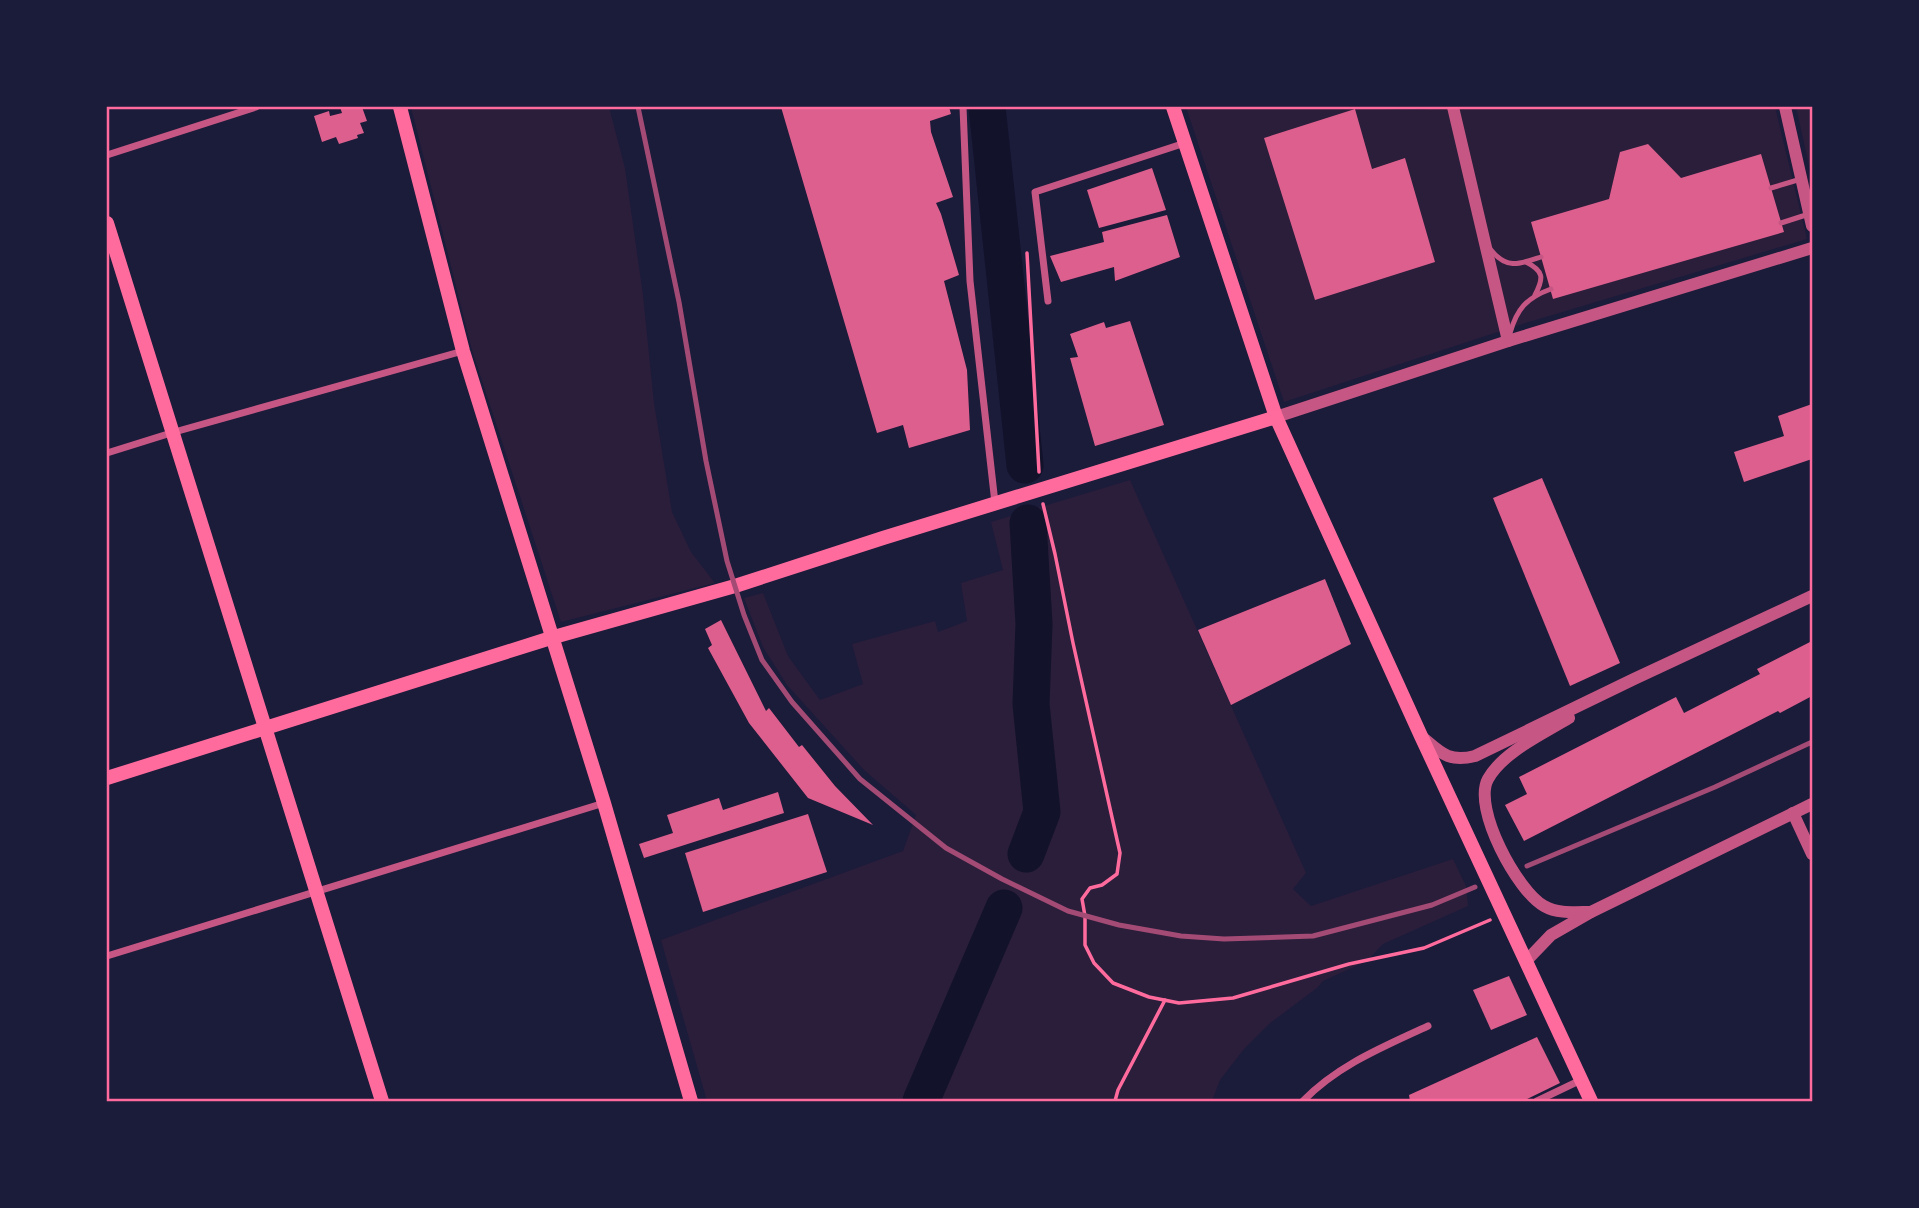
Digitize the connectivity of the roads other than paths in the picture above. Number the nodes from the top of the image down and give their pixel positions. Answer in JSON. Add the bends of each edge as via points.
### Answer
{"nodes":[{"id":1,"x":256,"y":107,"type":"edge"},
{"id":2,"x":400,"y":107,"type":"edge"},
{"id":3,"x":963,"y":107,"type":"edge"},
{"id":4,"x":1173,"y":107,"type":"edge"},
{"id":5,"x":1452,"y":107,"type":"edge"},
{"id":6,"x":1785,"y":107,"type":"edge"},
{"id":7,"x":1186,"y":143,"type":"junction"},
{"id":8,"x":107,"y":155,"type":"edge"},
{"id":9,"x":1801,"y":179,"type":"junction"},
{"id":10,"x":1771,"y":188,"type":"dead end"},
{"id":11,"x":1811,"y":220,"type":"edge"},
{"id":12,"x":107,"y":223,"type":"edge"},
{"id":13,"x":1781,"y":223,"type":"dead end"},
{"id":14,"x":1485,"y":243,"type":"junction"},
{"id":15,"x":1812,"y":248,"type":"edge"},
{"id":16,"x":1541,"y":257,"type":"dead end"},
{"id":17,"x":1526,"y":262,"type":"junction"},
{"id":18,"x":1550,"y":289,"type":"dead end"},
{"id":19,"x":1535,"y":295,"type":"junction"},
{"id":20,"x":1048,"y":301,"type":"dead end"},
{"id":21,"x":1508,"y":341,"type":"junction"},
{"id":22,"x":463,"y":351,"type":"junction"},
{"id":23,"x":1276,"y":417,"type":"junction"},
{"id":24,"x":171,"y":433,"type":"junction"},
{"id":25,"x":107,"y":453,"type":"edge"},
{"id":26,"x":995,"y":503,"type":"junction"},
{"id":27,"x":1812,"y":596,"type":"edge"},
{"id":28,"x":554,"y":637,"type":"junction"},
{"id":29,"x":1634,"y":679,"type":"junction"},
{"id":30,"x":265,"y":728,"type":"junction"},
{"id":31,"x":1421,"y":736,"type":"junction"},
{"id":32,"x":107,"y":778,"type":"edge"},
{"id":33,"x":604,"y":803,"type":"junction"},
{"id":34,"x":1812,"y":804,"type":"edge"},
{"id":35,"x":1793,"y":813,"type":"junction"},
{"id":36,"x":1812,"y":854,"type":"edge"},
{"id":37,"x":315,"y":891,"type":"junction"},
{"id":38,"x":1591,"y":912,"type":"junction"},
{"id":39,"x":107,"y":956,"type":"edge"},
{"id":40,"x":1526,"y":961,"type":"junction"},
{"id":41,"x":1427,"y":1026,"type":"dead end"},
{"id":42,"x":1581,"y":1080,"type":"junction"},
{"id":43,"x":382,"y":1101,"type":"edge"},
{"id":44,"x":691,"y":1101,"type":"edge"},
{"id":45,"x":1303,"y":1101,"type":"edge"},
{"id":46,"x":1537,"y":1101,"type":"edge"},
{"id":47,"x":1591,"y":1101,"type":"edge"}],
"edges":[{"from":1,"to":8,"type":"street"},
{"from":2,"to":22,"type":"main road"},
{"from":3,"to":26,"type":"street","via":[[970,281]]},
{"from":4,"to":7,"type":"main road"},
{"from":5,"to":14,"type":"street"},
{"from":6,"to":9,"type":"street"},
{"from":7,"to":20,"type":"street","via":[[1035,192]]},
{"from":7,"to":23,"type":"main road"},
{"from":9,"to":10,"type":"lane"},
{"from":9,"to":11,"type":"street"},
{"from":11,"to":13,"type":"lane"},
{"from":12,"to":24,"type":"main road"},
{"from":14,"to":17,"type":"lane","via":[[1498,259],[1510,264]]},
{"from":14,"to":21,"type":"street"},
{"from":15,"to":21,"type":"street"},
{"from":16,"to":17,"type":"lane"},
{"from":17,"to":19,"type":"lane","via":[[1541,274]]},
{"from":18,"to":19,"type":"lane"},
{"from":19,"to":21,"type":"lane","via":[[1517,314]]},
{"from":21,"to":23,"type":"street"},
{"from":22,"to":24,"type":"street"},
{"from":22,"to":28,"type":"main road"},
{"from":23,"to":26,"type":"main road"},
{"from":23,"to":31,"type":"main road"},
{"from":24,"to":25,"type":"street"},
{"from":24,"to":30,"type":"main road"},
{"from":26,"to":28,"type":"main road","via":[[735,586]]},
{"from":27,"to":29,"type":"street"},
{"from":28,"to":30,"type":"main road"},
{"from":28,"to":33,"type":"main road"},
{"from":29,"to":31,"type":"street","via":[[1475,756],[1451,758]]},
{"from":29,"to":38,"type":"street","via":[[1511,754],[1486,782],[1487,817],[1528,894],[1554,911]]},
{"from":30,"to":32,"type":"main road"},
{"from":30,"to":37,"type":"main road"},
{"from":31,"to":40,"type":"main road"},
{"from":33,"to":37,"type":"street"},
{"from":33,"to":44,"type":"main road"},
{"from":34,"to":35,"type":"street"},
{"from":35,"to":36,"type":"street"},
{"from":35,"to":38,"type":"street"},
{"from":37,"to":39,"type":"street"},
{"from":37,"to":43,"type":"main road"},
{"from":38,"to":40,"type":"street","via":[[1551,935]]},
{"from":40,"to":42,"type":"main road"},
{"from":41,"to":45,"type":"street","via":[[1358,1058]]},
{"from":42,"to":46,"type":"street"},
{"from":42,"to":47,"type":"main road"}]}
